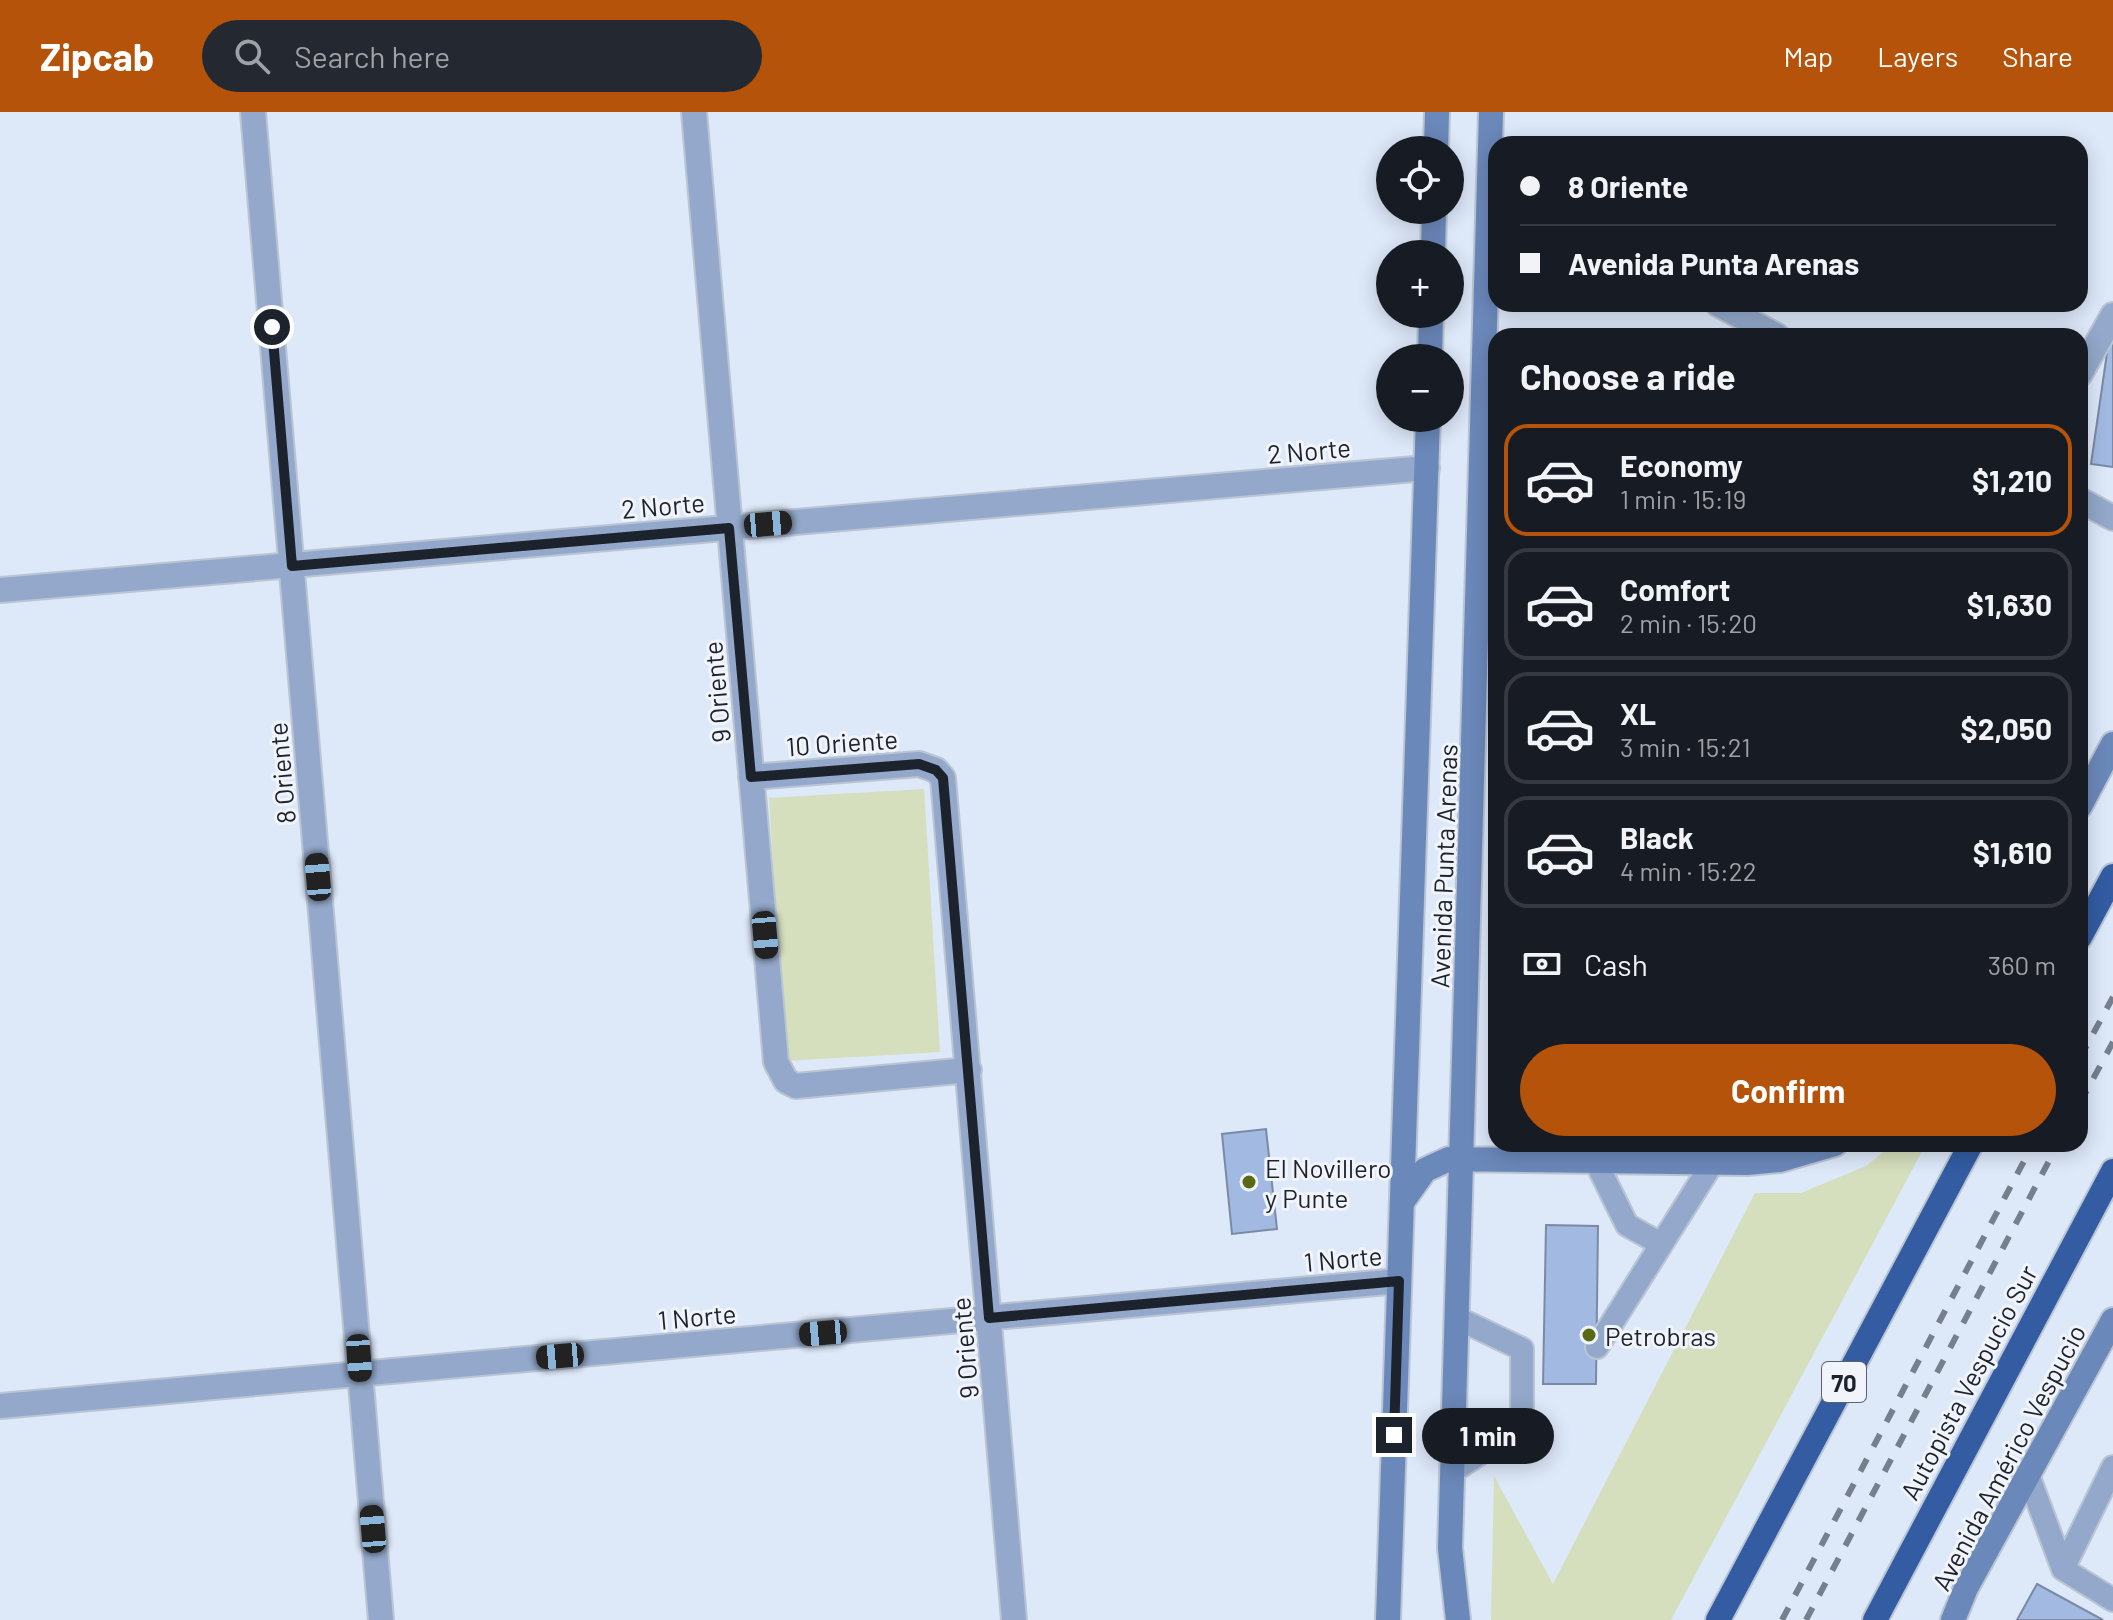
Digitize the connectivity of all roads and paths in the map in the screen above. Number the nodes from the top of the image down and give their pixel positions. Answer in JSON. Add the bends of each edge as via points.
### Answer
{"nodes":[{"id":1,"x":253,"y":112,"type":"edge"},
{"id":2,"x":694,"y":112,"type":"edge"},
{"id":3,"x":1437,"y":112,"type":"edge"},
{"id":4,"x":1491,"y":112,"type":"edge"},
{"id":5,"x":1436,"y":136,"type":"edge"},
{"id":6,"x":1491,"y":136,"type":"edge"},
{"id":7,"x":1733,"y":312,"type":"edge"},
{"id":8,"x":2113,"y":315,"type":"edge"},
{"id":9,"x":1762,"y":328,"type":"edge"},
{"id":10,"x":2088,"y":360,"type":"edge"},
{"id":11,"x":1428,"y":432,"type":"edge"},
{"id":12,"x":1427,"y":468,"type":"junction"},
{"id":13,"x":1488,"y":500,"type":"edge"},
{"id":14,"x":2088,"y":504,"type":"edge"},
{"id":15,"x":2113,"y":518,"type":"edge"},
{"id":16,"x":729,"y":528,"type":"junction"},
{"id":17,"x":292,"y":566,"type":"junction"},
{"id":18,"x":1487,"y":580,"type":"edge"},
{"id":19,"x":0,"y":590,"type":"edge"},
{"id":20,"x":2113,"y":744,"type":"edge"},
{"id":21,"x":936,"y":770,"type":"joint"},
{"id":22,"x":751,"y":777,"type":"junction"},
{"id":23,"x":2088,"y":791,"type":"edge"},
{"id":24,"x":2113,"y":876,"type":"edge"},
{"id":25,"x":2088,"y":922,"type":"edge"},
{"id":26,"x":969,"y":1070,"type":"junction"},
{"id":27,"x":1808,"y":1152,"type":"edge"},
{"id":28,"x":1967,"y":1152,"type":"edge"},
{"id":29,"x":1463,"y":1158,"type":"junction"},
{"id":30,"x":1595,"y":1160,"type":"junction"},
{"id":31,"x":1713,"y":1162,"type":"junction"},
{"id":32,"x":2113,"y":1171,"type":"edge"},
{"id":33,"x":1402,"y":1203,"type":"junction"},
{"id":34,"x":1659,"y":1243,"type":"junction"},
{"id":35,"x":1399,"y":1281,"type":"junction"},
{"id":36,"x":989,"y":1318,"type":"junction"},
{"id":37,"x":1457,"y":1318,"type":"junction"},
{"id":38,"x":2113,"y":1320,"type":"edge"},
{"id":39,"x":1597,"y":1347,"type":"dead end"},
{"id":40,"x":360,"y":1374,"type":"junction"},
{"id":41,"x":0,"y":1406,"type":"edge"},
{"id":42,"x":2113,"y":1467,"type":"edge"},
{"id":43,"x":1453,"y":1471,"type":"junction"},
{"id":44,"x":2028,"y":1475,"type":"junction"},
{"id":45,"x":2063,"y":1569,"type":"junction"},
{"id":46,"x":2113,"y":1600,"type":"edge"},
{"id":47,"x":381,"y":1620,"type":"edge"},
{"id":48,"x":1014,"y":1620,"type":"edge"},
{"id":49,"x":1388,"y":1620,"type":"edge"},
{"id":50,"x":1458,"y":1620,"type":"edge"},
{"id":51,"x":1718,"y":1620,"type":"edge"},
{"id":52,"x":1875,"y":1620,"type":"edge"},
{"id":53,"x":1953,"y":1620,"type":"edge"}],
"edges":[{"from":1,"to":17,"type":"street","name":"8 Oriente"},
{"from":2,"to":16,"type":"street","name":"9 Oriente"},
{"from":3,"to":5,"type":"main road"},
{"from":4,"to":6,"type":"main road","name":"Avenida Punta Arenas"},
{"from":7,"to":9,"type":"street"},
{"from":8,"to":10,"type":"street"},
{"from":11,"to":12,"type":"main road","name":"Avenida Punta Arenas"},
{"from":12,"to":16,"type":"street","name":"2 Norte"},
{"from":12,"to":33,"type":"main road","name":"Avenida Punta Arenas"},
{"from":13,"to":18,"type":"main road","name":"Avenida Punta Arenas"},
{"from":14,"to":15,"type":"street"},
{"from":16,"to":17,"type":"street","name":"2 Norte"},
{"from":16,"to":22,"type":"street","name":"9 Oriente"},
{"from":17,"to":19,"type":"street","name":"2 Norte"},
{"from":17,"to":40,"type":"street","name":"8 Oriente"},
{"from":18,"to":29,"type":"main road","name":"Avenida Punta Arenas"},
{"from":20,"to":23,"type":"main road"},
{"from":21,"to":22,"type":"street","name":"10 Oriente","via":[[919,764]]},
{"from":21,"to":26,"type":"street","name":"9 Oriente","via":[[946,789]]},
{"from":22,"to":26,"type":"street","name":"9 Oriente","via":[[779,1073],[796,1086],[808,1086]]},
{"from":24,"to":25,"type":"highway"},
{"from":26,"to":36,"type":"street","name":"9 Oriente"},
{"from":27,"to":31,"type":"main road","via":[[1780,1160]]},
{"from":28,"to":51,"type":"highway","number":"70"},
{"from":29,"to":30,"type":"main road"},
{"from":29,"to":33,"type":"main road","via":[[1425,1170]]},
{"from":29,"to":37,"type":"main road","name":"Avenida Punta Arenas"},
{"from":30,"to":31,"type":"main road"},
{"from":30,"to":34,"type":"lane","via":[[1627,1225]]},
{"from":31,"to":34,"type":"lane"},
{"from":32,"to":52,"type":"highway","name":"Autopista Vespucio Sur"},
{"from":33,"to":35,"type":"main road","name":"Avenida Punta Arenas"},
{"from":34,"to":39,"type":"lane"},
{"from":35,"to":36,"type":"street","name":"1 Norte"},
{"from":35,"to":49,"type":"main road","name":"Avenida Punta Arenas"},
{"from":36,"to":40,"type":"street","name":"1 Norte"},
{"from":36,"to":48,"type":"street","name":"9 Oriente"},
{"from":37,"to":43,"type":"main road","name":"Avenida Punta Arenas"},
{"from":37,"to":43,"type":"lane","via":[[1533,1350],[1522,1426]]},
{"from":38,"to":44,"type":"main road","name":"Avenida Américo Vespucio"},
{"from":40,"to":41,"type":"street","name":"1 Norte"},
{"from":40,"to":47,"type":"street","name":"8 Oriente"},
{"from":42,"to":45,"type":"lane"},
{"from":43,"to":50,"type":"main road","name":"Avenida Punta Arenas","via":[[1451,1574]]},
{"from":44,"to":45,"type":"lane"},
{"from":44,"to":53,"type":"main road","name":"Avenida Américo Vespucio"},
{"from":45,"to":46,"type":"lane"}]}
